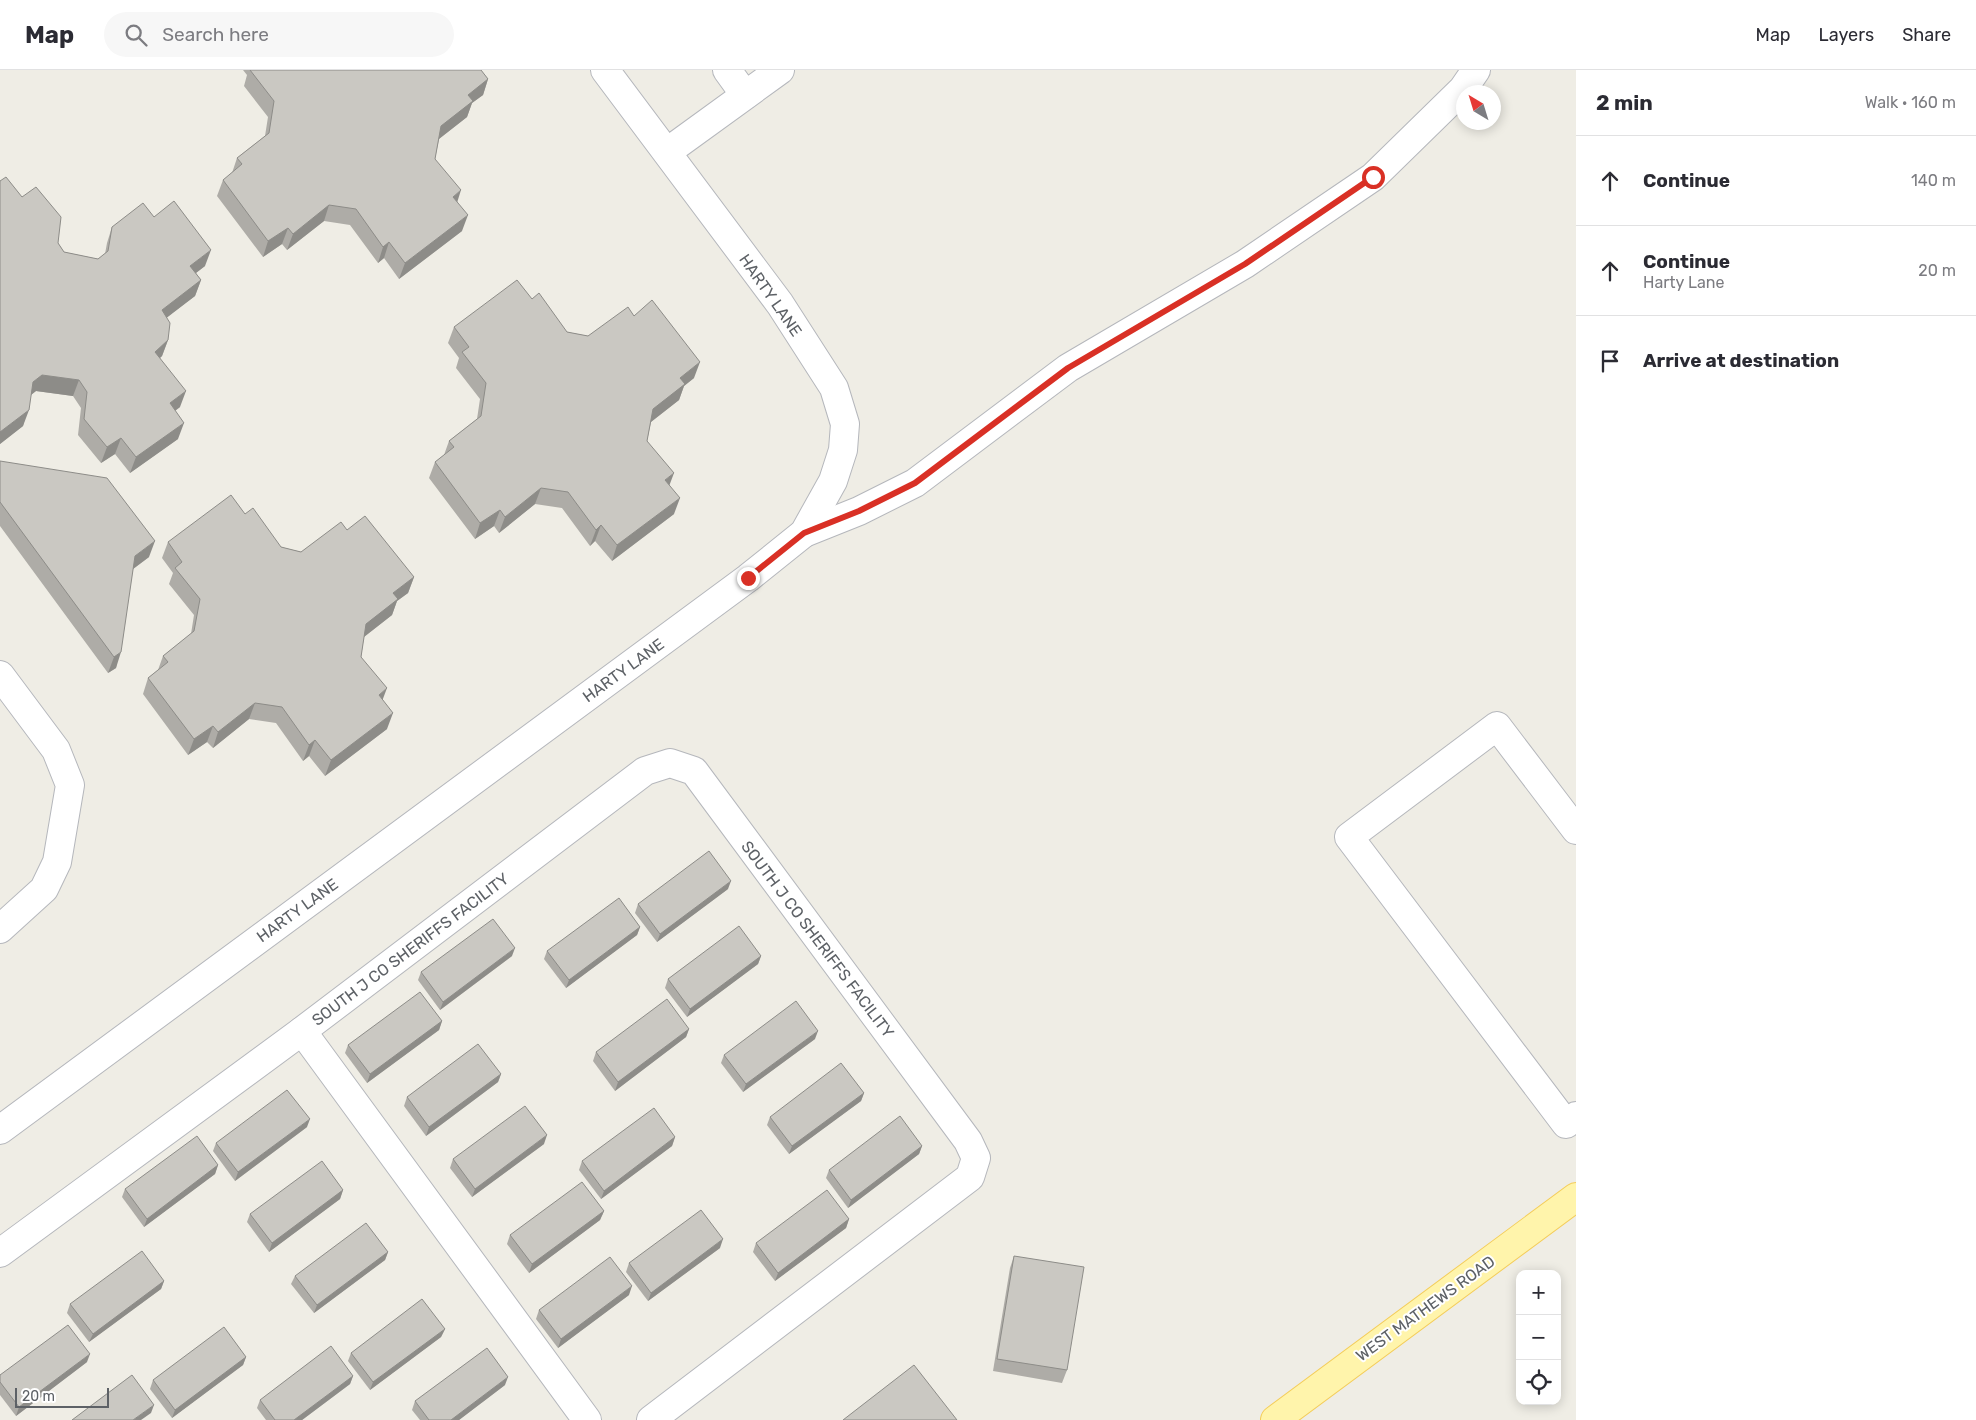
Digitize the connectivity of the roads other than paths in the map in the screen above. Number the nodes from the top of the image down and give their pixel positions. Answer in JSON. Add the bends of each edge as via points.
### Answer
{"nodes":[{"id":1,"x":605,"y":70,"type":"edge"},
{"id":2,"x":726,"y":70,"type":"edge"},
{"id":3,"x":780,"y":70,"type":"edge"},
{"id":4,"x":1476,"y":70,"type":"edge"},
{"id":5,"x":745,"y":95,"type":"junction"},
{"id":6,"x":666,"y":152,"type":"junction"},
{"id":7,"x":804,"y":533,"type":"junction"},
{"id":8,"x":0,"y":675,"type":"edge"},
{"id":9,"x":1576,"y":830,"type":"edge"},
{"id":10,"x":0,"y":929,"type":"edge"},
{"id":11,"x":302,"y":1031,"type":"junction"},
{"id":12,"x":1576,"y":1116,"type":"edge"},
{"id":13,"x":0,"y":1130,"type":"edge"},
{"id":14,"x":1576,"y":1197,"type":"edge"},
{"id":15,"x":0,"y":1253,"type":"edge"},
{"id":16,"x":587,"y":1420,"type":"edge"},
{"id":17,"x":651,"y":1420,"type":"edge"},
{"id":18,"x":1274,"y":1420,"type":"edge"}],
"edges":[{"from":1,"to":6,"type":"street","name":"HARTY LANE"},
{"from":2,"to":5,"type":"street"},
{"from":3,"to":5,"type":"street"},
{"from":4,"to":7,"type":"street","via":[[1463,89],[1373,177],[1245,264],[1068,368],[915,483],[859,511]]},
{"from":5,"to":6,"type":"street"},
{"from":6,"to":7,"type":"street","name":"HARTY LANE","via":[[780,304],[834,388],[845,424],[843,450],[833,481]]},
{"from":7,"to":13,"type":"street","name":"HARTY LANE","via":[[748,578]]},
{"from":8,"to":10,"type":"street","via":[[56,750],[70,785],[57,862],[44,889]]},
{"from":9,"to":12,"type":"street","via":[[1497,726],[1350,836],[1566,1124]]},
{"from":11,"to":15,"type":"street","name":"SOUTH J CO SHERIFFS FACILITY"},
{"from":11,"to":16,"type":"street","name":"SOUTH J CO SHERIFFS FACILITY"},
{"from":11,"to":17,"type":"street","name":"SOUTH J CO SHERIFFS FACILITY","via":[[645,771],[670,763],[694,771],[968,1141],[976,1158],[970,1177]]},
{"from":14,"to":18,"type":"main road","name":"WEST MATHEWS ROAD"}]}
